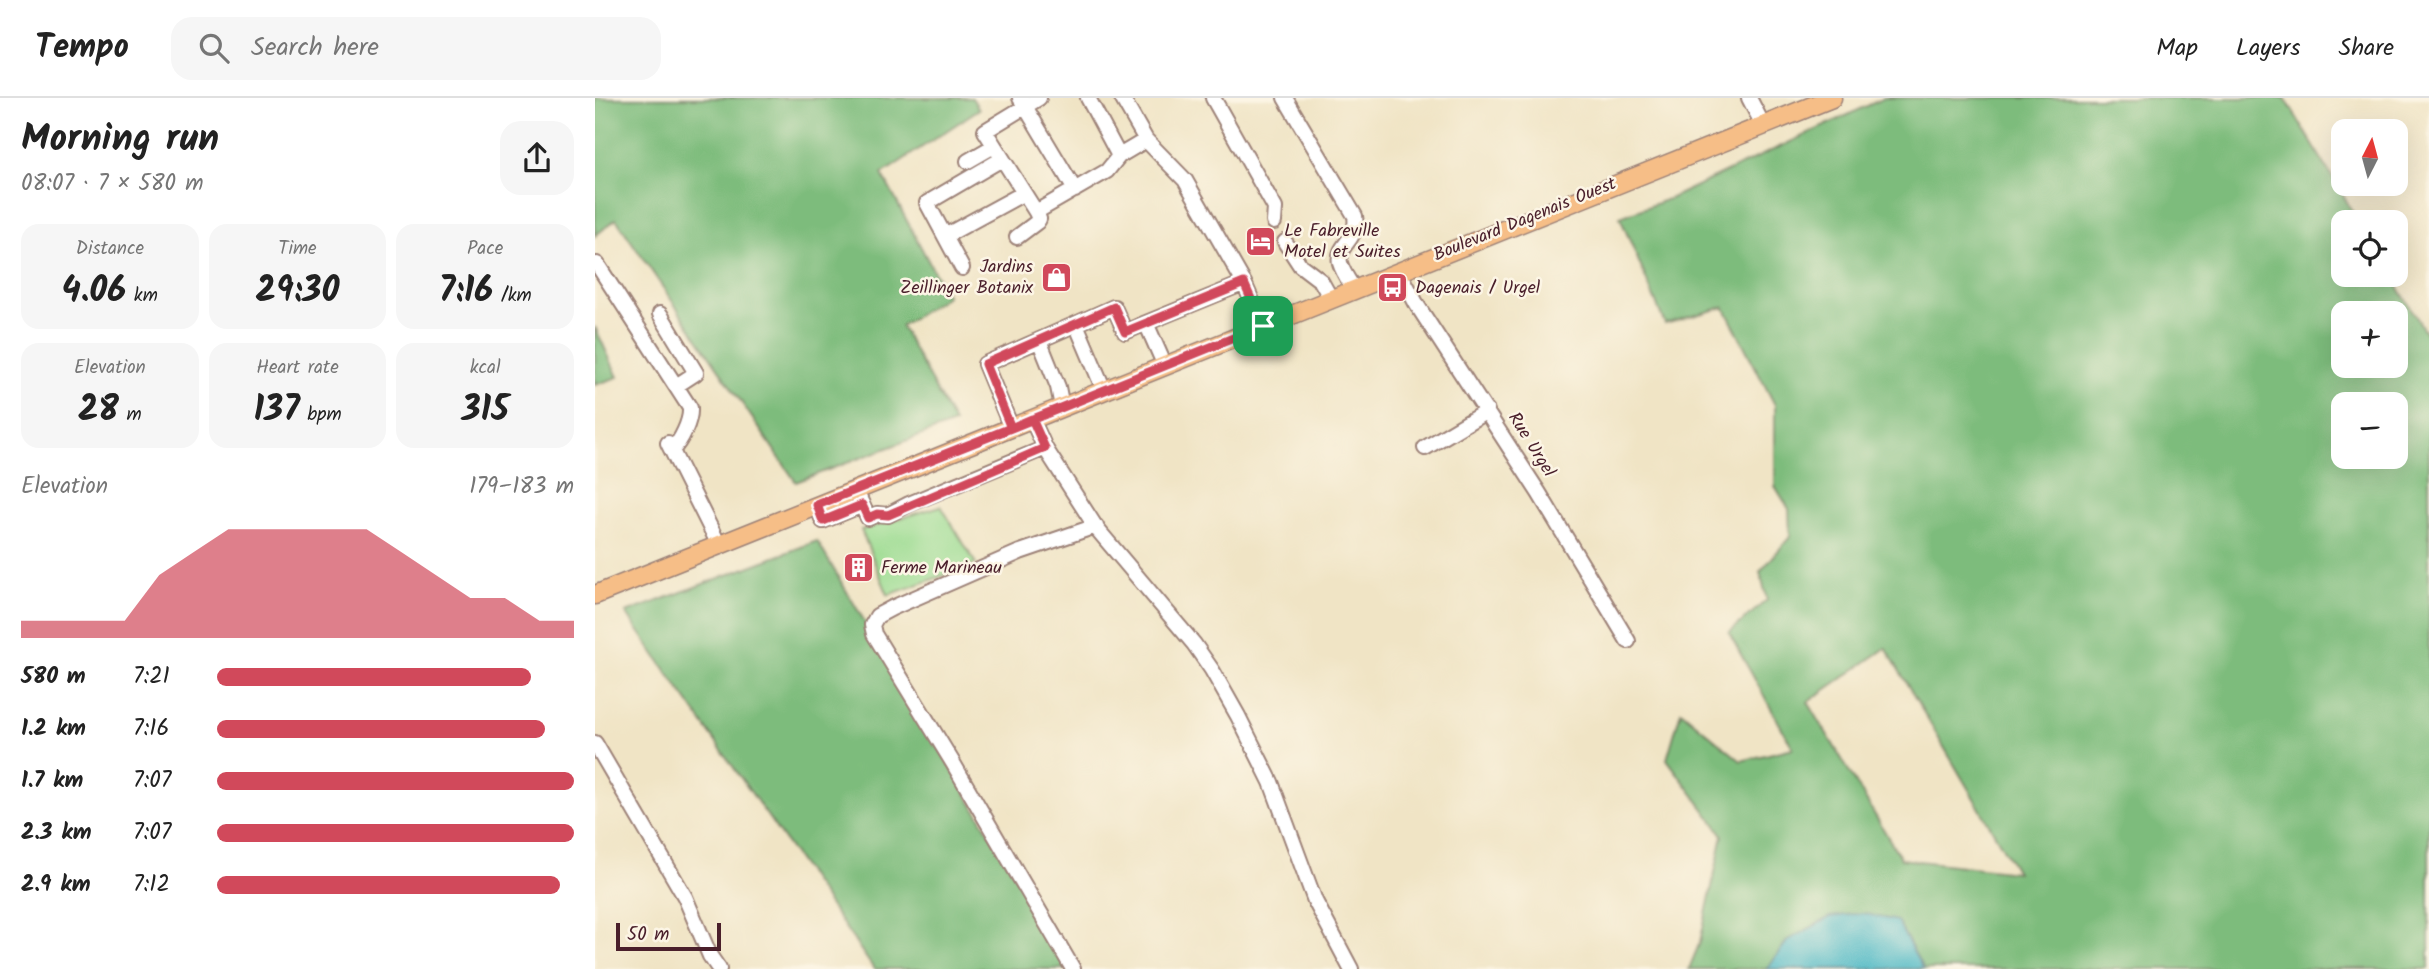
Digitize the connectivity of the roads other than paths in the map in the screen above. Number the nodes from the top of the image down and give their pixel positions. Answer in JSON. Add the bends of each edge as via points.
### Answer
{"nodes":[{"id":1,"x":1039,"y":98,"type":"edge"},
{"id":2,"x":1121,"y":98,"type":"edge"},
{"id":3,"x":1213,"y":98,"type":"edge"},
{"id":4,"x":1285,"y":98,"type":"edge"},
{"id":5,"x":1749,"y":98,"type":"edge"},
{"id":6,"x":1832,"y":98,"type":"edge"},
{"id":7,"x":1022,"y":103,"type":"edge"},
{"id":8,"x":1092,"y":104,"type":"edge"},
{"id":9,"x":1763,"y":125,"type":"junction"},
{"id":10,"x":1146,"y":140,"type":"junction"},
{"id":11,"x":998,"y":153,"type":"junction"},
{"id":12,"x":1119,"y":156,"type":"junction"},
{"id":13,"x":968,"y":161,"type":"dead end"},
{"id":14,"x":1075,"y":190,"type":"junction"},
{"id":15,"x":1024,"y":193,"type":"junction"},
{"id":16,"x":1036,"y":212,"type":"junction"},
{"id":17,"x":1274,"y":222,"type":"dead end"},
{"id":18,"x":945,"y":236,"type":"junction"},
{"id":19,"x":1017,"y":237,"type":"dead end"},
{"id":20,"x":1285,"y":242,"type":"dead end"},
{"id":21,"x":597,"y":264,"type":"edge"},
{"id":22,"x":962,"y":268,"type":"dead end"},
{"id":23,"x":1399,"y":271,"type":"junction"},
{"id":24,"x":1244,"y":283,"type":"junction"},
{"id":25,"x":1354,"y":289,"type":"junction"},
{"id":26,"x":1331,"y":299,"type":"junction"},
{"id":27,"x":660,"y":314,"type":"dead end"},
{"id":28,"x":1146,"y":323,"type":"junction"},
{"id":29,"x":1076,"y":324,"type":"junction"},
{"id":30,"x":1263,"y":326,"type":"junction"},
{"id":31,"x":1039,"y":340,"type":"junction"},
{"id":32,"x":1165,"y":366,"type":"junction"},
{"id":33,"x":676,"y":386,"type":"junction"},
{"id":34,"x":1104,"y":390,"type":"junction"},
{"id":35,"x":1062,"y":407,"type":"junction"},
{"id":36,"x":1487,"y":411,"type":"junction"},
{"id":37,"x":1032,"y":419,"type":"junction"},
{"id":38,"x":1011,"y":428,"type":"junction"},
{"id":39,"x":1045,"y":448,"type":"junction"},
{"id":40,"x":1425,"y":448,"type":"dead end"},
{"id":41,"x":859,"y":497,"type":"junction"},
{"id":42,"x":1096,"y":526,"type":"junction"},
{"id":43,"x":719,"y":545,"type":"junction"},
{"id":44,"x":595,"y":595,"type":"edge"},
{"id":45,"x":1628,"y":641,"type":"dead end"},
{"id":46,"x":595,"y":743,"type":"edge"},
{"id":47,"x":719,"y":969,"type":"edge"},
{"id":48,"x":1073,"y":969,"type":"edge"},
{"id":49,"x":1351,"y":969,"type":"edge"}],
"edges":[{"from":1,"to":7,"type":"street"},
{"from":2,"to":8,"type":"street"},
{"from":2,"to":10,"type":"street"},
{"from":3,"to":17,"type":"street","via":[[1275,208]]},
{"from":4,"to":25,"type":"street","via":[[1355,216],[1354,234],[1340,260]]},
{"from":5,"to":9,"type":"street"},
{"from":6,"to":9,"type":"main road","name":"Boulevard Dagenais Ouest"},
{"from":7,"to":11,"type":"street","via":[[985,131]]},
{"from":7,"to":14,"type":"street"},
{"from":8,"to":12,"type":"street"},
{"from":9,"to":23,"type":"main road","name":"Boulevard Dagenais Ouest"},
{"from":10,"to":12,"type":"street"},
{"from":10,"to":24,"type":"street","via":[[1185,180]]},
{"from":11,"to":13,"type":"street"},
{"from":11,"to":15,"type":"street"},
{"from":11,"to":18,"type":"street","via":[[927,203]]},
{"from":12,"to":14,"type":"street","via":[[1107,171]]},
{"from":14,"to":16,"type":"street"},
{"from":15,"to":16,"type":"street"},
{"from":15,"to":18,"type":"street"},
{"from":16,"to":19,"type":"street","via":[[1037,222]]},
{"from":18,"to":22,"type":"street"},
{"from":20,"to":26,"type":"street","via":[[1300,265],[1321,281]]},
{"from":21,"to":33,"type":"street"},
{"from":23,"to":25,"type":"main road","name":"Boulevard Dagenais Ouest"},
{"from":23,"to":36,"type":"street","name":"Rue Urgel"},
{"from":24,"to":28,"type":"street"},
{"from":24,"to":30,"type":"street"},
{"from":25,"to":26,"type":"main road","name":"Boulevard Dagenais Ouest"},
{"from":26,"to":30,"type":"main road","name":"Boulevard Dagenais Ouest"},
{"from":27,"to":33,"type":"street","via":[[696,373]]},
{"from":28,"to":29,"type":"street","via":[[1125,332],[1114,307]]},
{"from":28,"to":32,"type":"street"},
{"from":29,"to":31,"type":"street"},
{"from":29,"to":34,"type":"street"},
{"from":30,"to":32,"type":"main road","name":"Boulevard Dagenais Ouest"},
{"from":31,"to":35,"type":"street"},
{"from":31,"to":38,"type":"street","via":[[985,364]]},
{"from":32,"to":34,"type":"main road","name":"Boulevard Dagenais Ouest"},
{"from":33,"to":43,"type":"street","via":[[691,412],[681,436],[670,446]]},
{"from":34,"to":35,"type":"main road","name":"Boulevard Dagenais Ouest"},
{"from":35,"to":37,"type":"main road","name":"Boulevard Dagenais Ouest"},
{"from":36,"to":40,"type":"street"},
{"from":36,"to":45,"type":"street","name":"Rue Urgel"},
{"from":37,"to":38,"type":"main road","name":"Boulevard Dagenais Ouest"},
{"from":37,"to":39,"type":"street"},
{"from":38,"to":41,"type":"main road","name":"Boulevard Dagenais Ouest"},
{"from":39,"to":41,"type":"street","via":[[888,515],[868,518]]},
{"from":39,"to":42,"type":"street"},
{"from":41,"to":43,"type":"main road","name":"Boulevard Dagenais Ouest","via":[[817,505]]},
{"from":42,"to":48,"type":"street","via":[[1010,556],[892,608],[877,616],[872,625]]},
{"from":42,"to":49,"type":"street","via":[[1218,681],[1271,782],[1315,901]]},
{"from":43,"to":44,"type":"main road","name":"Boulevard Dagenais Ouest"},
{"from":46,"to":47,"type":"street","via":[[685,897]]}]}
